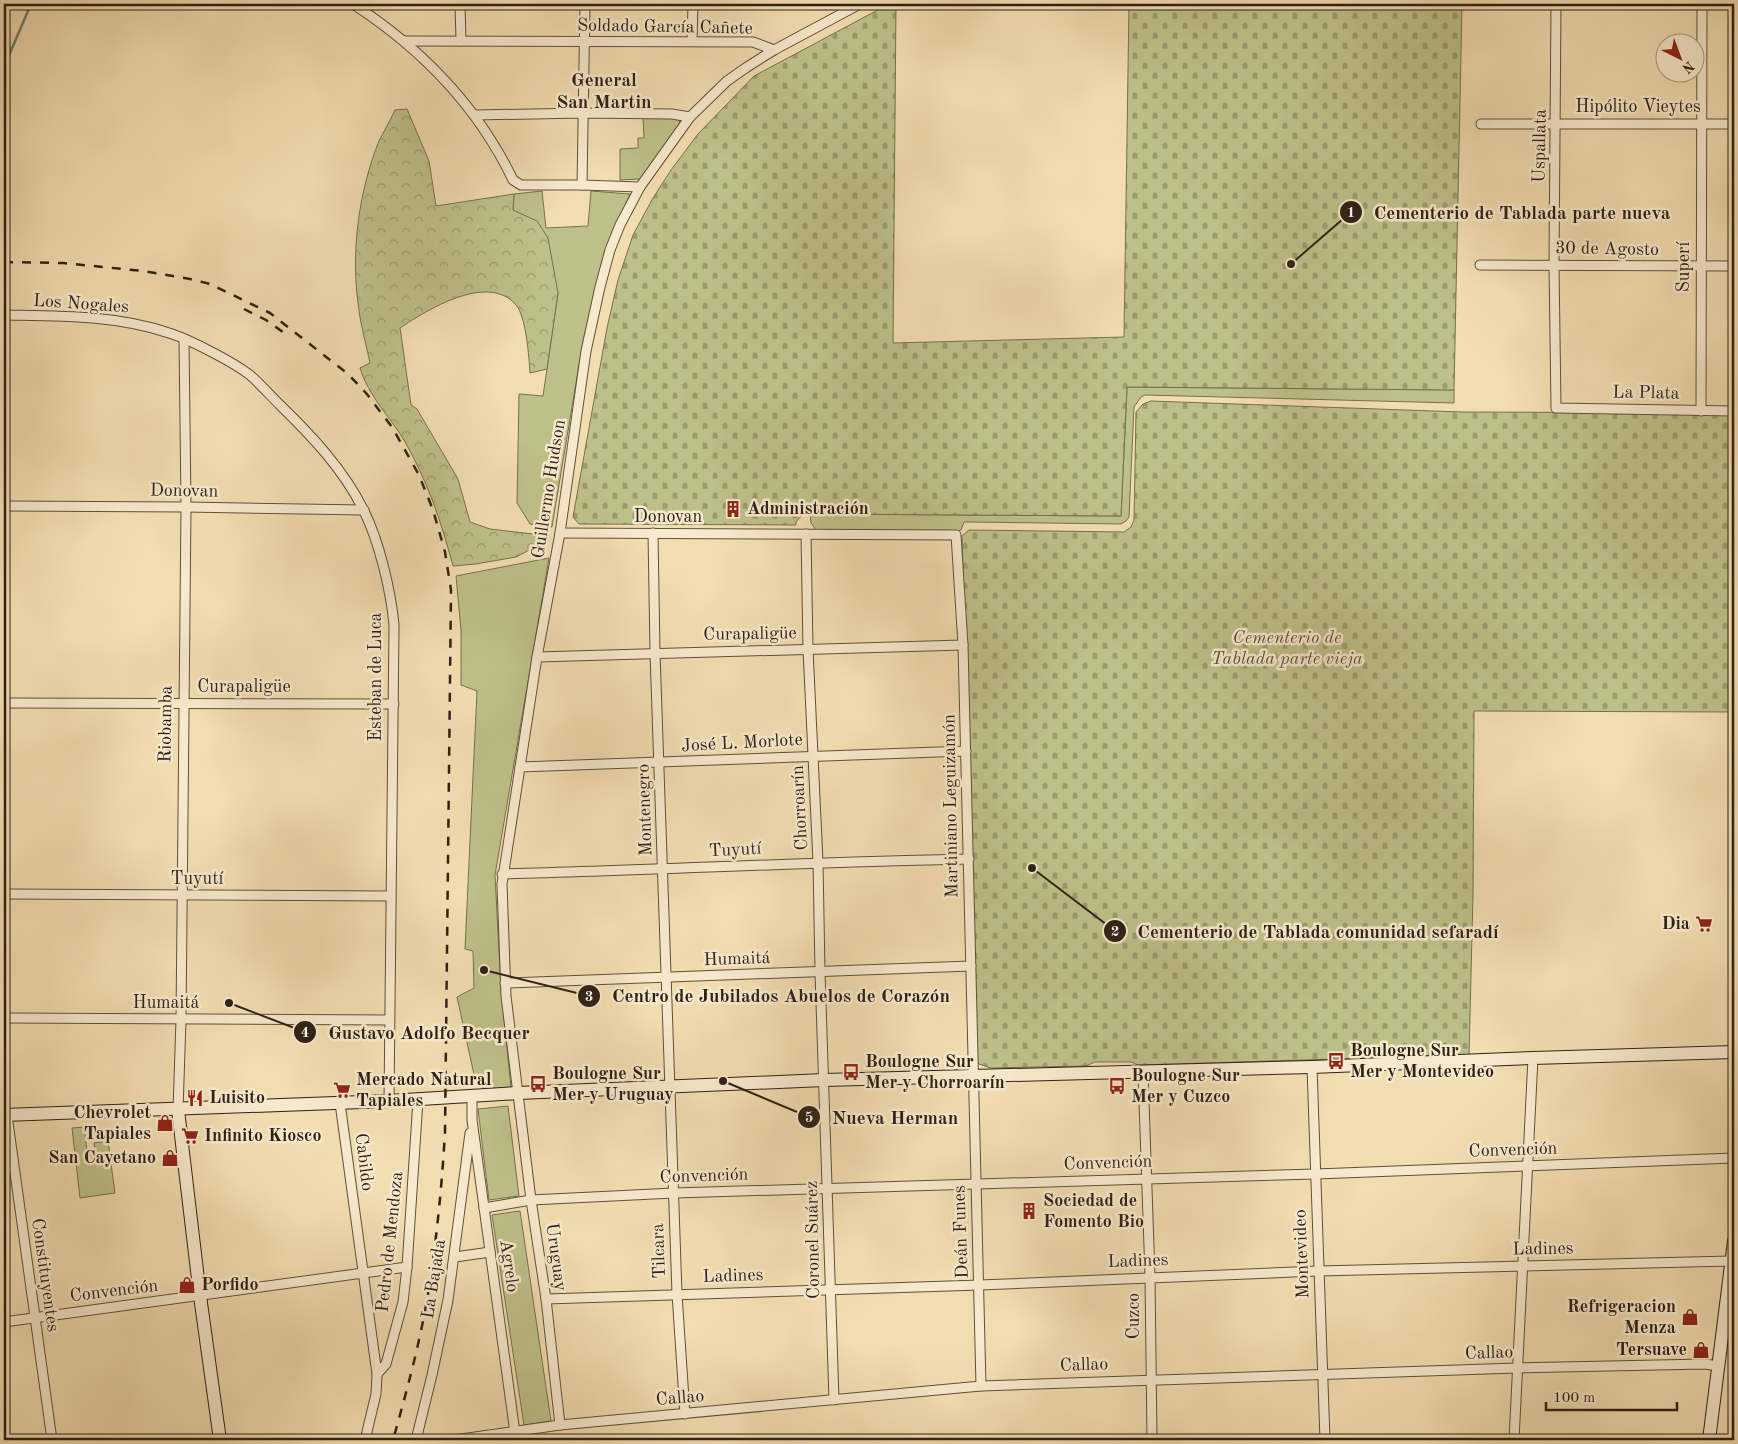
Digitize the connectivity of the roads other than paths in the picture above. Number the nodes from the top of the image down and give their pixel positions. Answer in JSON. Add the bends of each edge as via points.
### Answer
{"nodes":[{"id":1,"x":353,"y":4,"type":"edge"},
{"id":2,"x":460,"y":4,"type":"edge"},
{"id":3,"x":584,"y":4,"type":"edge"},
{"id":4,"x":693,"y":4,"type":"edge"},
{"id":5,"x":860,"y":4,"type":"edge"},
{"id":6,"x":1556,"y":4,"type":"edge"},
{"id":7,"x":1702,"y":4,"type":"edge"},
{"id":8,"x":405,"y":41,"type":"junction"},
{"id":9,"x":461,"y":41,"type":"junction"},
{"id":10,"x":584,"y":41,"type":"junction"},
{"id":11,"x":692,"y":41,"type":"junction"},
{"id":12,"x":774,"y":50,"type":"junction"},
{"id":13,"x":582,"y":112,"type":"junction"},
{"id":14,"x":475,"y":115,"type":"junction"},
{"id":15,"x":690,"y":117,"type":"junction"},
{"id":16,"x":1556,"y":123,"type":"junction"},
{"id":17,"x":1701,"y":123,"type":"junction"},
{"id":18,"x":1481,"y":124,"type":"dead end"},
{"id":19,"x":1734,"y":124,"type":"edge"},
{"id":20,"x":582,"y":185,"type":"junction"},
{"id":21,"x":640,"y":187,"type":"junction"},
{"id":22,"x":1554,"y":264,"type":"junction"},
{"id":23,"x":1480,"y":265,"type":"dead end"},
{"id":24,"x":1700,"y":266,"type":"junction"},
{"id":25,"x":1734,"y":266,"type":"edge"},
{"id":26,"x":4,"y":315,"type":"edge"},
{"id":27,"x":184,"y":339,"type":"junction"},
{"id":28,"x":1556,"y":408,"type":"joint"},
{"id":29,"x":1700,"y":410,"type":"junction"},
{"id":30,"x":1734,"y":411,"type":"edge"},
{"id":31,"x":4,"y":506,"type":"edge"},
{"id":32,"x":186,"y":507,"type":"junction"},
{"id":33,"x":364,"y":510,"type":"junction"},
{"id":34,"x":560,"y":533,"type":"junction"},
{"id":35,"x":653,"y":533,"type":"junction"},
{"id":36,"x":806,"y":534,"type":"junction"},
{"id":37,"x":956,"y":535,"type":"joint"},
{"id":38,"x":963,"y":645,"type":"junction"},
{"id":39,"x":808,"y":649,"type":"junction"},
{"id":40,"x":655,"y":653,"type":"junction"},
{"id":41,"x":538,"y":657,"type":"junction"},
{"id":42,"x":4,"y":703,"type":"edge"},
{"id":43,"x":183,"y":703,"type":"junction"},
{"id":44,"x":394,"y":704,"type":"junction"},
{"id":45,"x":966,"y":751,"type":"junction"},
{"id":46,"x":814,"y":756,"type":"junction"},
{"id":47,"x":660,"y":763,"type":"junction"},
{"id":48,"x":520,"y":767,"type":"junction"},
{"id":49,"x":969,"y":859,"type":"junction"},
{"id":50,"x":818,"y":862,"type":"junction"},
{"id":51,"x":664,"y":869,"type":"junction"},
{"id":52,"x":502,"y":874,"type":"junction"},
{"id":53,"x":4,"y":894,"type":"edge"},
{"id":54,"x":181,"y":895,"type":"junction"},
{"id":55,"x":390,"y":896,"type":"junction"},
{"id":56,"x":971,"y":966,"type":"junction"},
{"id":57,"x":820,"y":972,"type":"junction"},
{"id":58,"x":667,"y":978,"type":"junction"},
{"id":59,"x":504,"y":983,"type":"junction"},
{"id":60,"x":4,"y":1018,"type":"edge"},
{"id":61,"x":181,"y":1020,"type":"junction"},
{"id":62,"x":389,"y":1020,"type":"junction"},
{"id":63,"x":1734,"y":1052,"type":"edge"},
{"id":64,"x":1533,"y":1058,"type":"junction"},
{"id":65,"x":1312,"y":1067,"type":"junction"},
{"id":66,"x":1142,"y":1072,"type":"junction"},
{"id":67,"x":974,"y":1076,"type":"junction"},
{"id":68,"x":824,"y":1080,"type":"junction"},
{"id":69,"x":670,"y":1087,"type":"junction"},
{"id":70,"x":518,"y":1093,"type":"junction"},
{"id":71,"x":472,"y":1097,"type":"junction"},
{"id":72,"x":418,"y":1100,"type":"junction"},
{"id":73,"x":389,"y":1101,"type":"junction"},
{"id":74,"x":340,"y":1103,"type":"junction"},
{"id":75,"x":178,"y":1110,"type":"junction"},
{"id":76,"x":6,"y":1115,"type":"edge"},
{"id":77,"x":472,"y":1120,"type":"junction"},
{"id":78,"x":1734,"y":1158,"type":"edge"},
{"id":79,"x":1528,"y":1166,"type":"junction"},
{"id":80,"x":1316,"y":1174,"type":"junction"},
{"id":81,"x":1147,"y":1178,"type":"junction"},
{"id":82,"x":976,"y":1183,"type":"junction"},
{"id":83,"x":828,"y":1189,"type":"junction"},
{"id":84,"x":674,"y":1193,"type":"junction"},
{"id":85,"x":531,"y":1200,"type":"junction"},
{"id":86,"x":484,"y":1208,"type":"junction"},
{"id":87,"x":1734,"y":1241,"type":"edge"},
{"id":88,"x":490,"y":1252,"type":"junction"},
{"id":89,"x":455,"y":1257,"type":"junction"},
{"id":90,"x":1731,"y":1262,"type":"junction"},
{"id":91,"x":1522,"y":1266,"type":"junction"},
{"id":92,"x":407,"y":1267,"type":"junction"},
{"id":93,"x":1318,"y":1270,"type":"junction"},
{"id":94,"x":362,"y":1273,"type":"junction"},
{"id":95,"x":1150,"y":1276,"type":"junction"},
{"id":96,"x":980,"y":1285,"type":"junction"},
{"id":97,"x":830,"y":1289,"type":"junction"},
{"id":98,"x":677,"y":1294,"type":"junction"},
{"id":99,"x":200,"y":1296,"type":"junction"},
{"id":100,"x":546,"y":1299,"type":"junction"},
{"id":101,"x":35,"y":1318,"type":"junction"},
{"id":102,"x":1729,"y":1321,"type":"edge"},
{"id":103,"x":4,"y":1322,"type":"edge"},
{"id":104,"x":1719,"y":1366,"type":"junction"},
{"id":105,"x":1517,"y":1368,"type":"junction"},
{"id":106,"x":377,"y":1374,"type":"junction"},
{"id":107,"x":1322,"y":1374,"type":"junction"},
{"id":108,"x":1150,"y":1379,"type":"junction"},
{"id":109,"x":981,"y":1386,"type":"junction"},
{"id":110,"x":834,"y":1400,"type":"junction"},
{"id":111,"x":685,"y":1414,"type":"junction"},
{"id":112,"x":560,"y":1426,"type":"junction"},
{"id":113,"x":515,"y":1436,"type":"edge"},
{"id":114,"x":52,"y":1440,"type":"edge"},
{"id":115,"x":220,"y":1440,"type":"edge"},
{"id":116,"x":365,"y":1440,"type":"edge"},
{"id":117,"x":416,"y":1440,"type":"edge"},
{"id":118,"x":454,"y":1440,"type":"edge"},
{"id":119,"x":1152,"y":1440,"type":"edge"},
{"id":120,"x":1325,"y":1440,"type":"edge"},
{"id":121,"x":1514,"y":1440,"type":"edge"},
{"id":122,"x":1709,"y":1440,"type":"edge"}],
"edges":[{"from":1,"to":8,"type":"street"},
{"from":2,"to":9,"type":"street"},
{"from":3,"to":10,"type":"street"},
{"from":4,"to":11,"type":"street"},
{"from":5,"to":12,"type":"street","name":"Guillermo Hudson"},
{"from":6,"to":16,"type":"street","name":"Uspallata"},
{"from":7,"to":17,"type":"street","name":"Superí"},
{"from":8,"to":9,"type":"street","name":"Soldado García Cañete"},
{"from":8,"to":14,"type":"street"},
{"from":9,"to":10,"type":"street","name":"Soldado García Cañete"},
{"from":10,"to":11,"type":"street","name":"Soldado García Cañete"},
{"from":10,"to":13,"type":"street"},
{"from":11,"to":12,"type":"street","name":"Soldado García Cañete","via":[[753,42]]},
{"from":12,"to":15,"type":"street","name":"Guillermo Hudson","via":[[727,81]]},
{"from":13,"to":14,"type":"street"},
{"from":13,"to":15,"type":"street"},
{"from":13,"to":20,"type":"street"},
{"from":14,"to":20,"type":"street","via":[[514,180],[521,185]]},
{"from":15,"to":21,"type":"street","name":"Guillermo Hudson"},
{"from":16,"to":17,"type":"street","name":"Hipólito Vieytes"},
{"from":16,"to":18,"type":"street","name":"Hipólito Vieytes"},
{"from":16,"to":22,"type":"street","name":"Uspallata"},
{"from":17,"to":19,"type":"street","name":"Hipólito Vieytes"},
{"from":17,"to":24,"type":"street","name":"Superí"},
{"from":20,"to":21,"type":"street"},
{"from":21,"to":34,"type":"street","name":"Guillermo Hudson","via":[[614,242],[600,287],[586,351]]},
{"from":22,"to":23,"type":"street","name":"30 de Agosto"},
{"from":22,"to":24,"type":"street","name":"30 de Agosto"},
{"from":22,"to":28,"type":"street","name":"Uspallata"},
{"from":24,"to":25,"type":"street","name":"30 de Agosto"},
{"from":24,"to":29,"type":"street","name":"Superí"},
{"from":26,"to":27,"type":"street","name":"Los Nogales","via":[[117,320]]},
{"from":27,"to":32,"type":"street","name":"Riobamba"},
{"from":27,"to":33,"type":"street","name":"Esteban de Luca","via":[[242,370],[257,382],[316,442]]},
{"from":28,"to":29,"type":"street","name":"La Plata"},
{"from":29,"to":30,"type":"street","name":"La Plata"},
{"from":31,"to":32,"type":"street","name":"Donovan"},
{"from":32,"to":33,"type":"street","name":"Donovan"},
{"from":32,"to":43,"type":"street","name":"Riobamba"},
{"from":33,"to":44,"type":"street","name":"Esteban de Luca","via":[[373,530],[393,606]]},
{"from":34,"to":35,"type":"street","name":"Donovan"},
{"from":34,"to":41,"type":"street","name":"Guillermo Hudson"},
{"from":35,"to":36,"type":"street","name":"Donovan"},
{"from":35,"to":40,"type":"street","name":"Montenegro"},
{"from":36,"to":37,"type":"street","name":"Donovan"},
{"from":36,"to":39,"type":"street","name":"Chorroarín"},
{"from":37,"to":38,"type":"street","name":"Martiniano Leguizamón"},
{"from":38,"to":39,"type":"street","name":"Curapaligüe"},
{"from":38,"to":45,"type":"street","name":"Martiniano Leguizamón"},
{"from":39,"to":40,"type":"street","name":"Curapaligüe"},
{"from":39,"to":46,"type":"street","name":"Chorroarín"},
{"from":40,"to":41,"type":"street","name":"Curapaligüe"},
{"from":40,"to":47,"type":"street","name":"Montenegro"},
{"from":41,"to":48,"type":"street","name":"Guillermo Hudson"},
{"from":42,"to":43,"type":"street","name":"Curapaligüe"},
{"from":43,"to":44,"type":"street","name":"Curapaligüe"},
{"from":43,"to":54,"type":"street","name":"Riobamba"},
{"from":44,"to":55,"type":"street","name":"Esteban de Luca"},
{"from":45,"to":46,"type":"street","name":"José L. Morlote"},
{"from":45,"to":49,"type":"street","name":"Martiniano Leguizamón"},
{"from":46,"to":47,"type":"street","name":"José L. Morlote"},
{"from":46,"to":50,"type":"street","name":"Chorroarín"},
{"from":47,"to":48,"type":"street","name":"José L. Morlote"},
{"from":47,"to":51,"type":"street","name":"Montenegro"},
{"from":48,"to":52,"type":"street","name":"Guillermo Hudson"},
{"from":49,"to":50,"type":"street","name":"Tuyutí"},
{"from":49,"to":56,"type":"street","name":"Martiniano Leguizamón"},
{"from":50,"to":51,"type":"street","name":"Tuyutí"},
{"from":50,"to":57,"type":"street","name":"Chorroarín"},
{"from":51,"to":52,"type":"street","name":"Tuyutí"},
{"from":51,"to":58,"type":"street","name":"Montenegro"},
{"from":52,"to":59,"type":"street","name":"Guillermo Hudson"},
{"from":53,"to":54,"type":"street","name":"Tuyutí"},
{"from":54,"to":55,"type":"street","name":"Tuyutí"},
{"from":54,"to":61,"type":"street","name":"Riobamba"},
{"from":55,"to":62,"type":"street","name":"Esteban de Luca"},
{"from":56,"to":57,"type":"street","name":"Humaitá"},
{"from":56,"to":67,"type":"street","name":"Martiniano Leguizamón"},
{"from":57,"to":58,"type":"street","name":"Humaitá"},
{"from":57,"to":68,"type":"street","name":"Chorroarín"},
{"from":58,"to":59,"type":"street","name":"Humaitá"},
{"from":58,"to":69,"type":"street","name":"Montenegro"},
{"from":59,"to":70,"type":"street","name":"Guillermo Hudson"},
{"from":60,"to":61,"type":"street","name":"Humaitá"},
{"from":61,"to":62,"type":"street","name":"Humaitá"},
{"from":61,"to":75,"type":"street","name":"Riobamba"},
{"from":62,"to":73,"type":"street","name":"Esteban de Luca"},
{"from":63,"to":64,"type":"main road"},
{"from":64,"to":65,"type":"main road"},
{"from":64,"to":79,"type":"street"},
{"from":65,"to":66,"type":"main road"},
{"from":65,"to":80,"type":"street","name":"Montevideo"},
{"from":66,"to":67,"type":"main road"},
{"from":66,"to":81,"type":"street","name":"Cuzco"},
{"from":67,"to":68,"type":"main road"},
{"from":67,"to":82,"type":"street","name":"Deán Funes"},
{"from":68,"to":69,"type":"main road"},
{"from":68,"to":83,"type":"street","name":"Coronel Suárez"},
{"from":69,"to":70,"type":"main road"},
{"from":69,"to":84,"type":"street","name":"Tilcara"},
{"from":70,"to":71,"type":"main road"},
{"from":70,"to":85,"type":"street","name":"Uruguay"},
{"from":71,"to":72,"type":"main road"},
{"from":71,"to":77,"type":"street","name":"Agrelo"},
{"from":72,"to":73,"type":"main road"},
{"from":72,"to":92,"type":"street","name":"Pedro de Mendoza"},
{"from":73,"to":74,"type":"main road"},
{"from":74,"to":75,"type":"main road"},
{"from":74,"to":94,"type":"street","name":"Cabildo"},
{"from":75,"to":76,"type":"main road"},
{"from":75,"to":99,"type":"main road"},
{"from":76,"to":101,"type":"street","name":"Constituyentes"},
{"from":77,"to":86,"type":"street","name":"Agrelo"},
{"from":77,"to":89,"type":"street","name":"La Bajada"},
{"from":78,"to":79,"type":"street","name":"Convención"},
{"from":79,"to":80,"type":"street","name":"Convención"},
{"from":79,"to":91,"type":"street"},
{"from":80,"to":81,"type":"street","name":"Convención"},
{"from":80,"to":93,"type":"street","name":"Montevideo"},
{"from":81,"to":82,"type":"street","name":"Convención"},
{"from":81,"to":95,"type":"street","name":"Cuzco"},
{"from":82,"to":83,"type":"street","name":"Convención"},
{"from":82,"to":96,"type":"street","name":"Deán Funes"},
{"from":83,"to":84,"type":"street","name":"Convención"},
{"from":83,"to":97,"type":"street","name":"Coronel Suárez"},
{"from":84,"to":85,"type":"street","name":"Convención"},
{"from":84,"to":98,"type":"street","name":"Tilcara"},
{"from":85,"to":86,"type":"street","name":"Convención"},
{"from":85,"to":100,"type":"street","name":"Uruguay"},
{"from":86,"to":88,"type":"street","name":"Agrelo"},
{"from":87,"to":90,"type":"main road"},
{"from":88,"to":89,"type":"street"},
{"from":88,"to":113,"type":"street","name":"Agrelo"},
{"from":89,"to":117,"type":"street","name":"La Bajada"},
{"from":90,"to":91,"type":"street","name":"Ladines"},
{"from":90,"to":102,"type":"main road"},
{"from":91,"to":93,"type":"street","name":"Ladines"},
{"from":91,"to":105,"type":"street"},
{"from":92,"to":94,"type":"street","name":"Convención"},
{"from":92,"to":106,"type":"street","name":"Pedro de Mendoza","via":[[403,1302],[387,1361]]},
{"from":93,"to":95,"type":"street","name":"Ladines"},
{"from":93,"to":107,"type":"street","name":"Montevideo"},
{"from":94,"to":99,"type":"street","name":"Convención"},
{"from":94,"to":106,"type":"street","name":"Cabildo"},
{"from":95,"to":96,"type":"street","name":"Ladines"},
{"from":95,"to":108,"type":"street","name":"Cuzco"},
{"from":96,"to":97,"type":"street","name":"Ladines"},
{"from":96,"to":109,"type":"street","name":"Deán Funes"},
{"from":97,"to":98,"type":"street","name":"Ladines"},
{"from":97,"to":110,"type":"street","name":"Coronel Suárez"},
{"from":98,"to":100,"type":"street","name":"Ladines"},
{"from":98,"to":111,"type":"street","name":"Tilcara"},
{"from":99,"to":101,"type":"street","name":"Convención"},
{"from":99,"to":115,"type":"main road"},
{"from":100,"to":112,"type":"street","name":"Uruguay"},
{"from":101,"to":103,"type":"street","name":"Convención"},
{"from":101,"to":114,"type":"street","name":"Constituyentes"},
{"from":102,"to":104,"type":"main road"},
{"from":104,"to":105,"type":"street","name":"Callao"},
{"from":104,"to":122,"type":"main road"},
{"from":105,"to":107,"type":"street","name":"Callao"},
{"from":105,"to":121,"type":"street"},
{"from":106,"to":116,"type":"street","name":"Pedro de Mendoza","via":[[376,1394]]},
{"from":107,"to":108,"type":"street","name":"Callao"},
{"from":107,"to":120,"type":"street","name":"Montevideo"},
{"from":108,"to":109,"type":"street","name":"Callao"},
{"from":108,"to":119,"type":"street","name":"Cuzco"},
{"from":109,"to":110,"type":"street","name":"Callao"},
{"from":110,"to":111,"type":"street","name":"Callao"},
{"from":111,"to":112,"type":"street","name":"Callao"},
{"from":112,"to":113,"type":"street","name":"Callao"},
{"from":113,"to":118,"type":"street","name":"Callao"}]}
